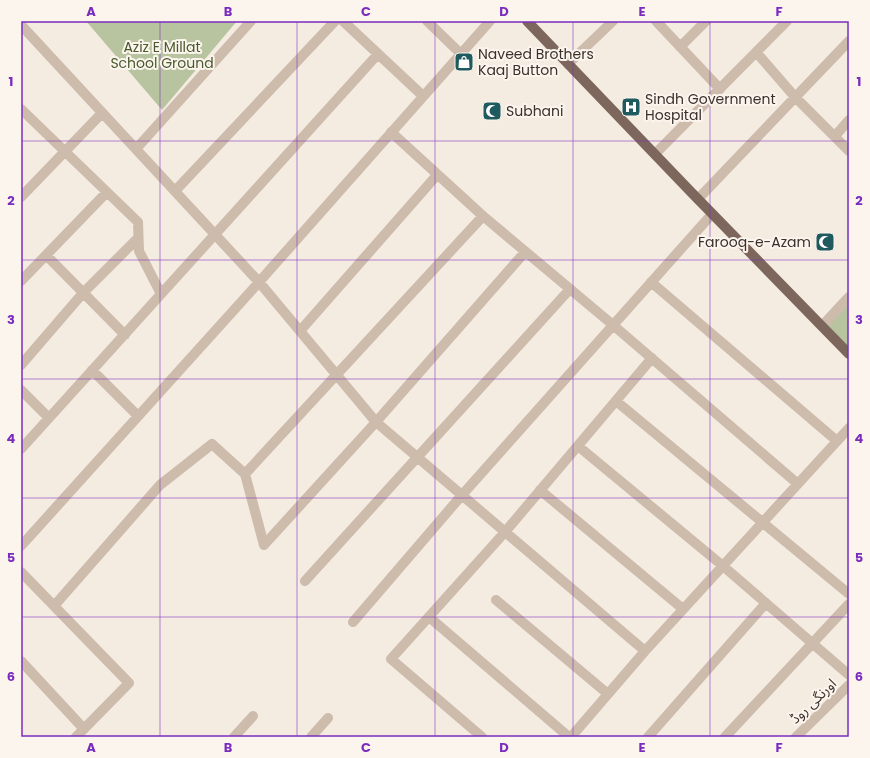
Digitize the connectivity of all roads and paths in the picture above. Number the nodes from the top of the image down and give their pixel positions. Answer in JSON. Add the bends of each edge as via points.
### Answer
{"nodes":[{"id":1,"x":251,"y":21,"type":"edge"},
{"id":2,"x":335,"y":21,"type":"edge"},
{"id":3,"x":343,"y":21,"type":"edge"},
{"id":4,"x":427,"y":21,"type":"edge"},
{"id":5,"x":490,"y":21,"type":"edge"},
{"id":6,"x":527,"y":21,"type":"edge"},
{"id":7,"x":613,"y":21,"type":"edge"},
{"id":8,"x":656,"y":21,"type":"edge"},
{"id":9,"x":706,"y":21,"type":"edge"},
{"id":10,"x":787,"y":21,"type":"edge"},
{"id":11,"x":21,"y":25,"type":"edge"},
{"id":12,"x":849,"y":41,"type":"edge"},
{"id":13,"x":680,"y":47,"type":"junction"},
{"id":14,"x":756,"y":52,"type":"junction"},
{"id":15,"x":378,"y":54,"type":"junction"},
{"id":16,"x":460,"y":54,"type":"junction"},
{"id":17,"x":568,"y":64,"type":"junction"},
{"id":18,"x":720,"y":89,"type":"junction"},
{"id":19,"x":423,"y":96,"type":"junction"},
{"id":20,"x":795,"y":97,"type":"junction"},
{"id":21,"x":22,"y":112,"type":"edge"},
{"id":22,"x":102,"y":113,"type":"junction"},
{"id":23,"x":849,"y":120,"type":"edge"},
{"id":24,"x":391,"y":132,"type":"junction"},
{"id":25,"x":835,"y":136,"type":"junction"},
{"id":26,"x":136,"y":149,"type":"junction"},
{"id":27,"x":65,"y":151,"type":"junction"},
{"id":28,"x":849,"y":151,"type":"edge"},
{"id":29,"x":655,"y":154,"type":"junction"},
{"id":30,"x":438,"y":175,"type":"junction"},
{"id":31,"x":175,"y":191,"type":"junction"},
{"id":32,"x":107,"y":192,"type":"junction"},
{"id":33,"x":21,"y":197,"type":"edge"},
{"id":34,"x":698,"y":199,"type":"junction"},
{"id":35,"x":712,"y":214,"type":"junction"},
{"id":36,"x":483,"y":216,"type":"junction"},
{"id":37,"x":215,"y":235,"type":"junction"},
{"id":38,"x":138,"y":238,"type":"junction"},
{"id":39,"x":525,"y":252,"type":"junction"},
{"id":40,"x":46,"y":255,"type":"junction"},
{"id":41,"x":21,"y":281,"type":"edge"},
{"id":42,"x":259,"y":282,"type":"junction"},
{"id":43,"x":652,"y":282,"type":"junction"},
{"id":44,"x":570,"y":289,"type":"junction"},
{"id":45,"x":83,"y":293,"type":"junction"},
{"id":46,"x":161,"y":294,"type":"junction"},
{"id":47,"x":849,"y":297,"type":"edge"},
{"id":48,"x":613,"y":325,"type":"junction"},
{"id":49,"x":822,"y":326,"type":"junction"},
{"id":50,"x":300,"y":331,"type":"junction"},
{"id":51,"x":125,"y":335,"type":"junction"},
{"id":52,"x":849,"y":354,"type":"edge"},
{"id":53,"x":652,"y":358,"type":"junction"},
{"id":54,"x":21,"y":365,"type":"edge"},
{"id":55,"x":92,"y":370,"type":"junction"},
{"id":56,"x":337,"y":375,"type":"junction"},
{"id":57,"x":21,"y":390,"type":"edge"},
{"id":58,"x":616,"y":401,"type":"junction"},
{"id":59,"x":138,"y":416,"type":"junction"},
{"id":60,"x":49,"y":418,"type":"junction"},
{"id":61,"x":376,"y":422,"type":"junction"},
{"id":62,"x":849,"y":428,"type":"edge"},
{"id":63,"x":837,"y":441,"type":"junction"},
{"id":64,"x":578,"y":446,"type":"junction"},
{"id":65,"x":21,"y":449,"type":"edge"},
{"id":66,"x":417,"y":457,"type":"junction"},
{"id":67,"x":245,"y":474,"type":"junction"},
{"id":68,"x":798,"y":484,"type":"junction"},
{"id":69,"x":540,"y":490,"type":"junction"},
{"id":70,"x":462,"y":495,"type":"junction"},
{"id":71,"x":762,"y":522,"type":"junction"},
{"id":72,"x":505,"y":532,"type":"junction"},
{"id":73,"x":21,"y":546,"type":"edge"},
{"id":74,"x":723,"y":566,"type":"junction"},
{"id":75,"x":21,"y":572,"type":"edge"},
{"id":76,"x":305,"y":581,"type":"dead end"},
{"id":77,"x":849,"y":594,"type":"edge"},
{"id":78,"x":496,"y":600,"type":"dead end"},
{"id":79,"x":766,"y":603,"type":"junction"},
{"id":80,"x":849,"y":604,"type":"edge"},
{"id":81,"x":54,"y":606,"type":"junction"},
{"id":82,"x":683,"y":610,"type":"junction"},
{"id":83,"x":429,"y":617,"type":"junction"},
{"id":84,"x":353,"y":622,"type":"dead end"},
{"id":85,"x":812,"y":643,"type":"junction"},
{"id":86,"x":645,"y":651,"type":"junction"},
{"id":87,"x":21,"y":661,"type":"edge"},
{"id":88,"x":849,"y":675,"type":"edge"},
{"id":89,"x":849,"y":685,"type":"edge"},
{"id":90,"x":608,"y":694,"type":"junction"},
{"id":91,"x":253,"y":716,"type":"dead end"},
{"id":92,"x":328,"y":718,"type":"dead end"},
{"id":93,"x":84,"y":729,"type":"junction"},
{"id":94,"x":470,"y":733,"type":"edge"},
{"id":95,"x":76,"y":737,"type":"edge"},
{"id":96,"x":234,"y":737,"type":"edge"},
{"id":97,"x":311,"y":737,"type":"edge"},
{"id":98,"x":482,"y":737,"type":"edge"},
{"id":99,"x":570,"y":737,"type":"edge"},
{"id":100,"x":648,"y":737,"type":"edge"},
{"id":101,"x":725,"y":737,"type":"edge"},
{"id":102,"x":796,"y":737,"type":"edge"}],
"edges":[{"from":1,"to":26,"type":"street"},
{"from":2,"to":31,"type":"street"},
{"from":3,"to":15,"type":"street"},
{"from":4,"to":16,"type":"street"},
{"from":5,"to":16,"type":"street"},
{"from":6,"to":17,"type":"main road"},
{"from":7,"to":17,"type":"street"},
{"from":8,"to":13,"type":"street"},
{"from":9,"to":13,"type":"street"},
{"from":10,"to":14,"type":"street"},
{"from":11,"to":22,"type":"street"},
{"from":12,"to":20,"type":"street"},
{"from":13,"to":18,"type":"street"},
{"from":14,"to":18,"type":"street"},
{"from":14,"to":20,"type":"street"},
{"from":15,"to":19,"type":"street"},
{"from":15,"to":37,"type":"street"},
{"from":16,"to":19,"type":"street"},
{"from":17,"to":29,"type":"main road"},
{"from":18,"to":29,"type":"street"},
{"from":19,"to":24,"type":"street"},
{"from":20,"to":25,"type":"street"},
{"from":20,"to":34,"type":"street"},
{"from":21,"to":27,"type":"street"},
{"from":22,"to":26,"type":"street"},
{"from":22,"to":27,"type":"street"},
{"from":23,"to":25,"type":"street"},
{"from":24,"to":30,"type":"street"},
{"from":24,"to":42,"type":"street"},
{"from":25,"to":28,"type":"street"},
{"from":26,"to":31,"type":"street"},
{"from":27,"to":32,"type":"street"},
{"from":27,"to":33,"type":"street"},
{"from":29,"to":34,"type":"main road"},
{"from":30,"to":36,"type":"street"},
{"from":30,"to":50,"type":"street"},
{"from":31,"to":37,"type":"street"},
{"from":32,"to":38,"type":"street","via":[[138,222]]},
{"from":32,"to":40,"type":"street"},
{"from":34,"to":35,"type":"main road"},
{"from":35,"to":43,"type":"street"},
{"from":35,"to":49,"type":"main road"},
{"from":36,"to":39,"type":"street"},
{"from":36,"to":56,"type":"street"},
{"from":37,"to":42,"type":"street"},
{"from":37,"to":46,"type":"street"},
{"from":38,"to":45,"type":"street"},
{"from":38,"to":46,"type":"street","via":[[139,251]]},
{"from":39,"to":44,"type":"street"},
{"from":39,"to":61,"type":"street"},
{"from":40,"to":41,"type":"street"},
{"from":40,"to":45,"type":"street"},
{"from":42,"to":50,"type":"street"},
{"from":42,"to":59,"type":"street"},
{"from":43,"to":48,"type":"street"},
{"from":43,"to":63,"type":"street"},
{"from":44,"to":48,"type":"street"},
{"from":44,"to":66,"type":"street"},
{"from":45,"to":51,"type":"street"},
{"from":45,"to":54,"type":"street"},
{"from":46,"to":51,"type":"street"},
{"from":47,"to":49,"type":"street"},
{"from":48,"to":53,"type":"street"},
{"from":48,"to":70,"type":"street"},
{"from":49,"to":52,"type":"main road"},
{"from":50,"to":56,"type":"street"},
{"from":51,"to":55,"type":"street"},
{"from":53,"to":58,"type":"street"},
{"from":53,"to":68,"type":"street"},
{"from":55,"to":59,"type":"street"},
{"from":55,"to":60,"type":"street"},
{"from":56,"to":61,"type":"street"},
{"from":56,"to":67,"type":"street"},
{"from":57,"to":60,"type":"street"},
{"from":58,"to":64,"type":"street"},
{"from":58,"to":71,"type":"street"},
{"from":59,"to":73,"type":"street"},
{"from":60,"to":65,"type":"street"},
{"from":61,"to":66,"type":"street"},
{"from":61,"to":67,"type":"street","via":[[264,545]]},
{"from":62,"to":63,"type":"street"},
{"from":63,"to":68,"type":"street"},
{"from":64,"to":69,"type":"street"},
{"from":64,"to":74,"type":"street"},
{"from":66,"to":70,"type":"street"},
{"from":66,"to":76,"type":"street"},
{"from":67,"to":81,"type":"street","via":[[212,444],[160,485]]},
{"from":68,"to":71,"type":"street"},
{"from":69,"to":72,"type":"street"},
{"from":69,"to":82,"type":"street"},
{"from":70,"to":72,"type":"street"},
{"from":70,"to":84,"type":"street"},
{"from":71,"to":74,"type":"street"},
{"from":71,"to":77,"type":"street"},
{"from":72,"to":83,"type":"street"},
{"from":72,"to":86,"type":"street"},
{"from":74,"to":79,"type":"street"},
{"from":74,"to":82,"type":"street"},
{"from":75,"to":81,"type":"street"},
{"from":78,"to":90,"type":"street"},
{"from":79,"to":85,"type":"street"},
{"from":79,"to":100,"type":"street"},
{"from":80,"to":85,"type":"street"},
{"from":81,"to":93,"type":"street","via":[[129,683]]},
{"from":82,"to":86,"type":"street"},
{"from":83,"to":94,"type":"street","via":[[391,659]]},
{"from":83,"to":99,"type":"street"},
{"from":85,"to":88,"type":"street"},
{"from":85,"to":101,"type":"street"},
{"from":86,"to":90,"type":"street"},
{"from":87,"to":93,"type":"street"},
{"from":89,"to":102,"type":"street","name":"اورنگی روڈ"},
{"from":90,"to":99,"type":"street"},
{"from":91,"to":96,"type":"street"},
{"from":92,"to":97,"type":"street"},
{"from":93,"to":95,"type":"street"},
{"from":94,"to":98,"type":"street"}]}
